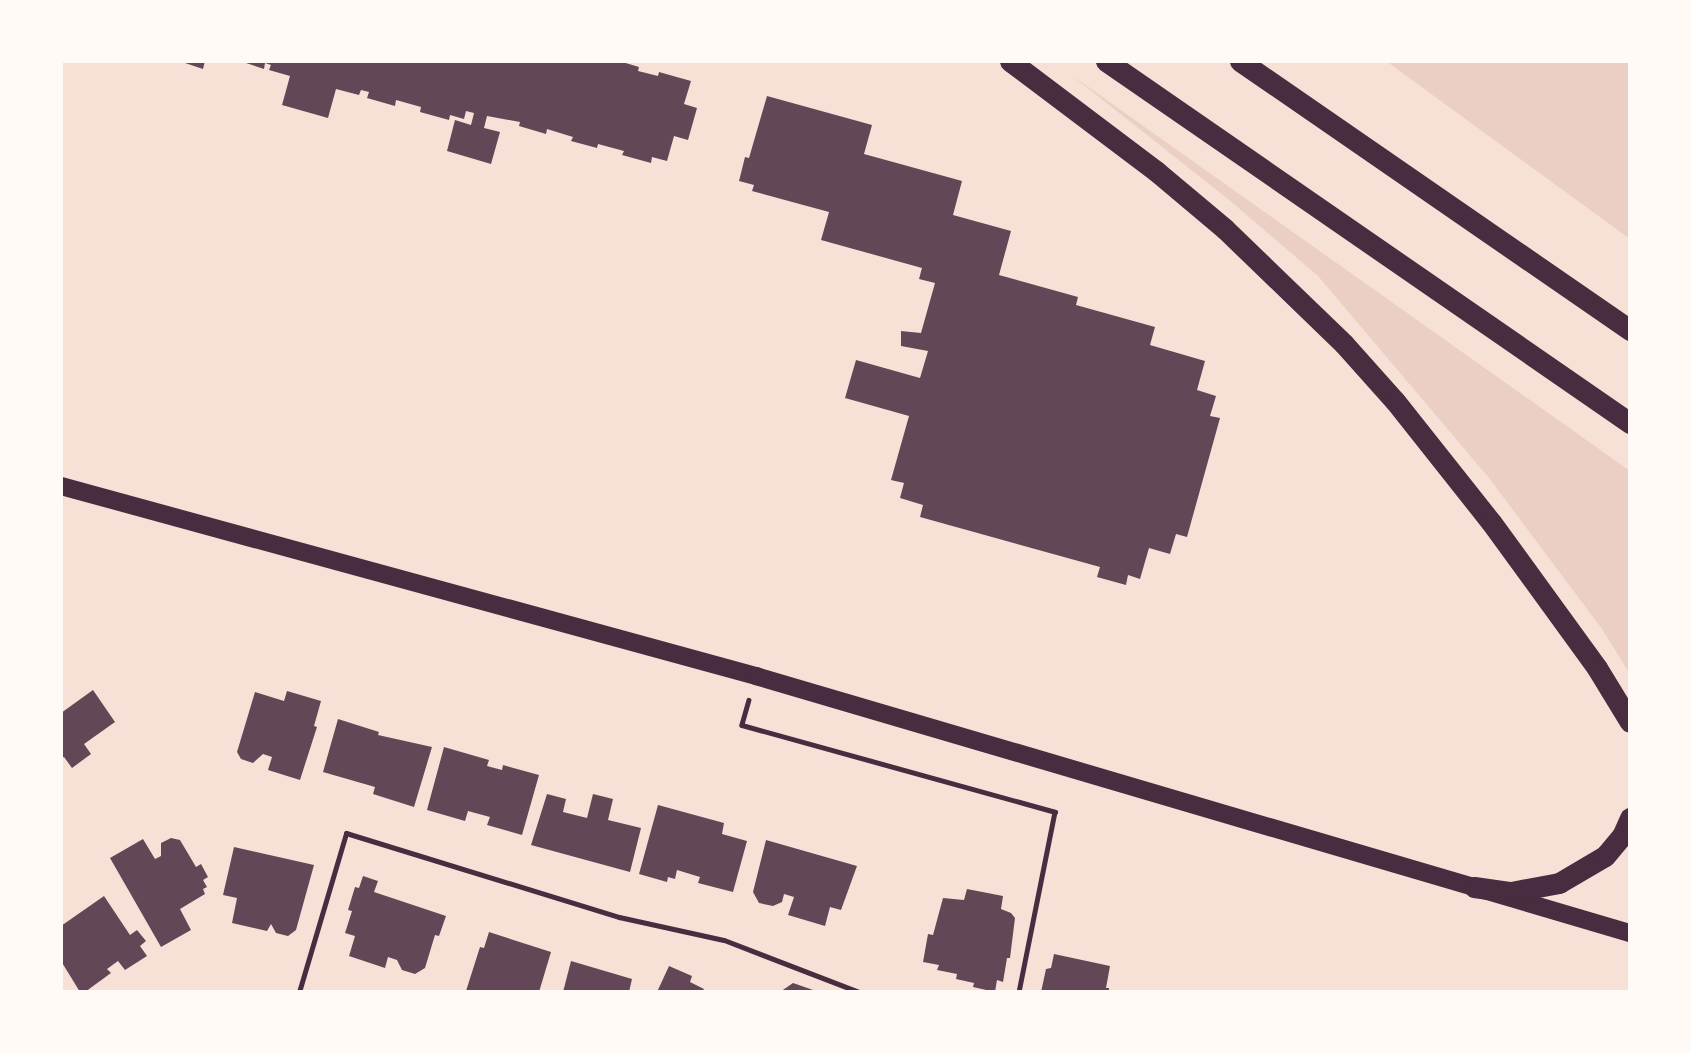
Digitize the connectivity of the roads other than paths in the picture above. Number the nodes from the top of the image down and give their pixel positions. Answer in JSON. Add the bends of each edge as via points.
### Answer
{"nodes":[{"id":1,"x":1010,"y":61,"type":"edge"},
{"id":2,"x":1106,"y":61,"type":"edge"},
{"id":3,"x":1240,"y":61,"type":"edge"},
{"id":4,"x":1630,"y":330,"type":"edge"},
{"id":5,"x":1630,"y":423,"type":"edge"},
{"id":6,"x":61,"y":486,"type":"edge"},
{"id":7,"x":1597,"y":668,"type":"junction"},
{"id":8,"x":1630,"y":722,"type":"edge"},
{"id":9,"x":1630,"y":738,"type":"edge"},
{"id":10,"x":1630,"y":818,"type":"edge"},
{"id":11,"x":1474,"y":887,"type":"junction"},
{"id":12,"x":1630,"y":933,"type":"edge"},
{"id":13,"x":299,"y":992,"type":"edge"},
{"id":14,"x":859,"y":992,"type":"edge"}],
"edges":[{"from":1,"to":7,"type":"highway","via":[[1225,229],[1344,344],[1442,457]]},
{"from":2,"to":5,"type":"highway"},
{"from":3,"to":4,"type":"highway"},
{"from":6,"to":11,"type":"main road","via":[[757,676]]},
{"from":7,"to":8,"type":"highway"},
{"from":7,"to":9,"type":"highway"},
{"from":10,"to":11,"type":"highway","via":[[1605,856],[1559,883],[1511,892]]},
{"from":11,"to":12,"type":"main road"},
{"from":13,"to":14,"type":"lane","via":[[346,833],[618,917],[724,940]]}]}
